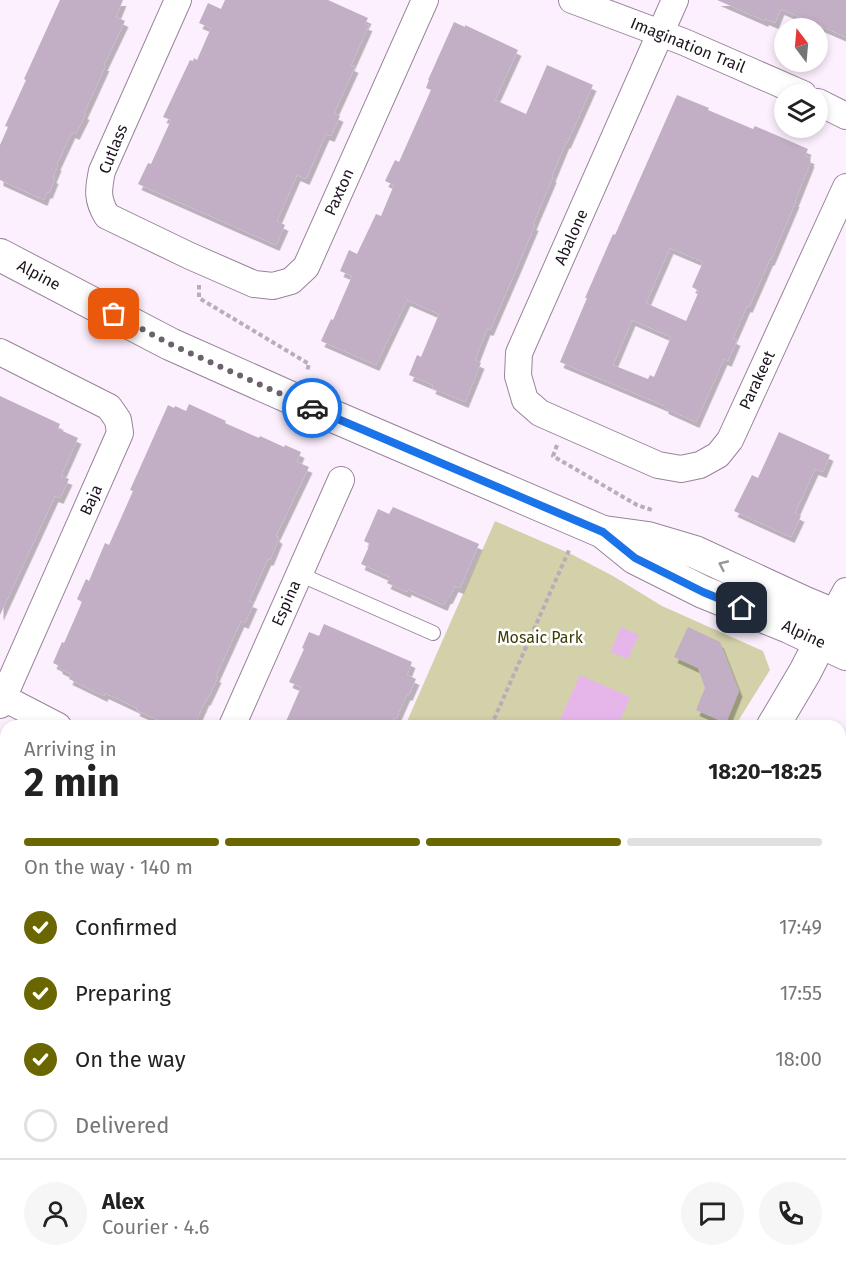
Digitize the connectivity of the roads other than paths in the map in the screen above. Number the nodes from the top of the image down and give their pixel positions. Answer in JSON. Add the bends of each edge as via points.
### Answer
{"nodes":[{"id":1,"x":178,"y":0,"type":"edge"},
{"id":2,"x":425,"y":0,"type":"edge"},
{"id":3,"x":572,"y":0,"type":"edge"},
{"id":4,"x":675,"y":0,"type":"edge"},
{"id":5,"x":662,"y":33,"type":"junction"},
{"id":6,"x":780,"y":84,"type":"edge"},
{"id":7,"x":828,"y":107,"type":"edge"},
{"id":8,"x":846,"y":116,"type":"edge"},
{"id":9,"x":846,"y":187,"type":"edge"},
{"id":10,"x":0,"y":255,"type":"edge"},
{"id":11,"x":190,"y":256,"type":"joint"},
{"id":12,"x":0,"y":352,"type":"edge"},
{"id":13,"x":599,"y":440,"type":"joint"},
{"id":14,"x":340,"y":480,"type":"dead end"},
{"id":15,"x":299,"y":574,"type":"junction"},
{"id":16,"x":838,"y":624,"type":"edge"},
{"id":17,"x":433,"y":633,"type":"dead end"},
{"id":18,"x":1,"y":700,"type":"edge"},
{"id":19,"x":45,"y":720,"type":"edge"},
{"id":20,"x":235,"y":720,"type":"edge"},
{"id":21,"x":777,"y":720,"type":"edge"}],
"edges":[{"from":1,"to":11,"type":"street","name":"Cutlass","via":[[102,171],[98,190],[107,216]]},
{"from":2,"to":11,"type":"street","name":"Paxton","via":[[306,267],[291,281],[273,286],[254,284]]},
{"from":3,"to":5,"type":"street","name":"Imagination Trail"},
{"from":4,"to":5,"type":"street","name":"Abalone"},
{"from":5,"to":6,"type":"street","name":"Imagination Trail"},
{"from":5,"to":13,"type":"street","name":"Abalone","via":[[519,353],[518,376],[525,400],[540,413]]},
{"from":7,"to":8,"type":"street"},
{"from":9,"to":13,"type":"street","name":"Parakeet","via":[[730,440],[718,455],[681,469],[658,465]]},
{"from":10,"to":16,"type":"street","name":"Alpine","via":[[170,344],[603,532],[635,558],[703,592],[789,627]]},
{"from":12,"to":18,"type":"street","name":"Baja","via":[[108,407],[118,420],[120,433]]},
{"from":14,"to":15,"type":"street","name":"Espina"},
{"from":15,"to":17,"type":"lane"},
{"from":15,"to":20,"type":"street","name":"Espina"},
{"from":16,"to":21,"type":"street"},
{"from":18,"to":19,"type":"street"}]}
